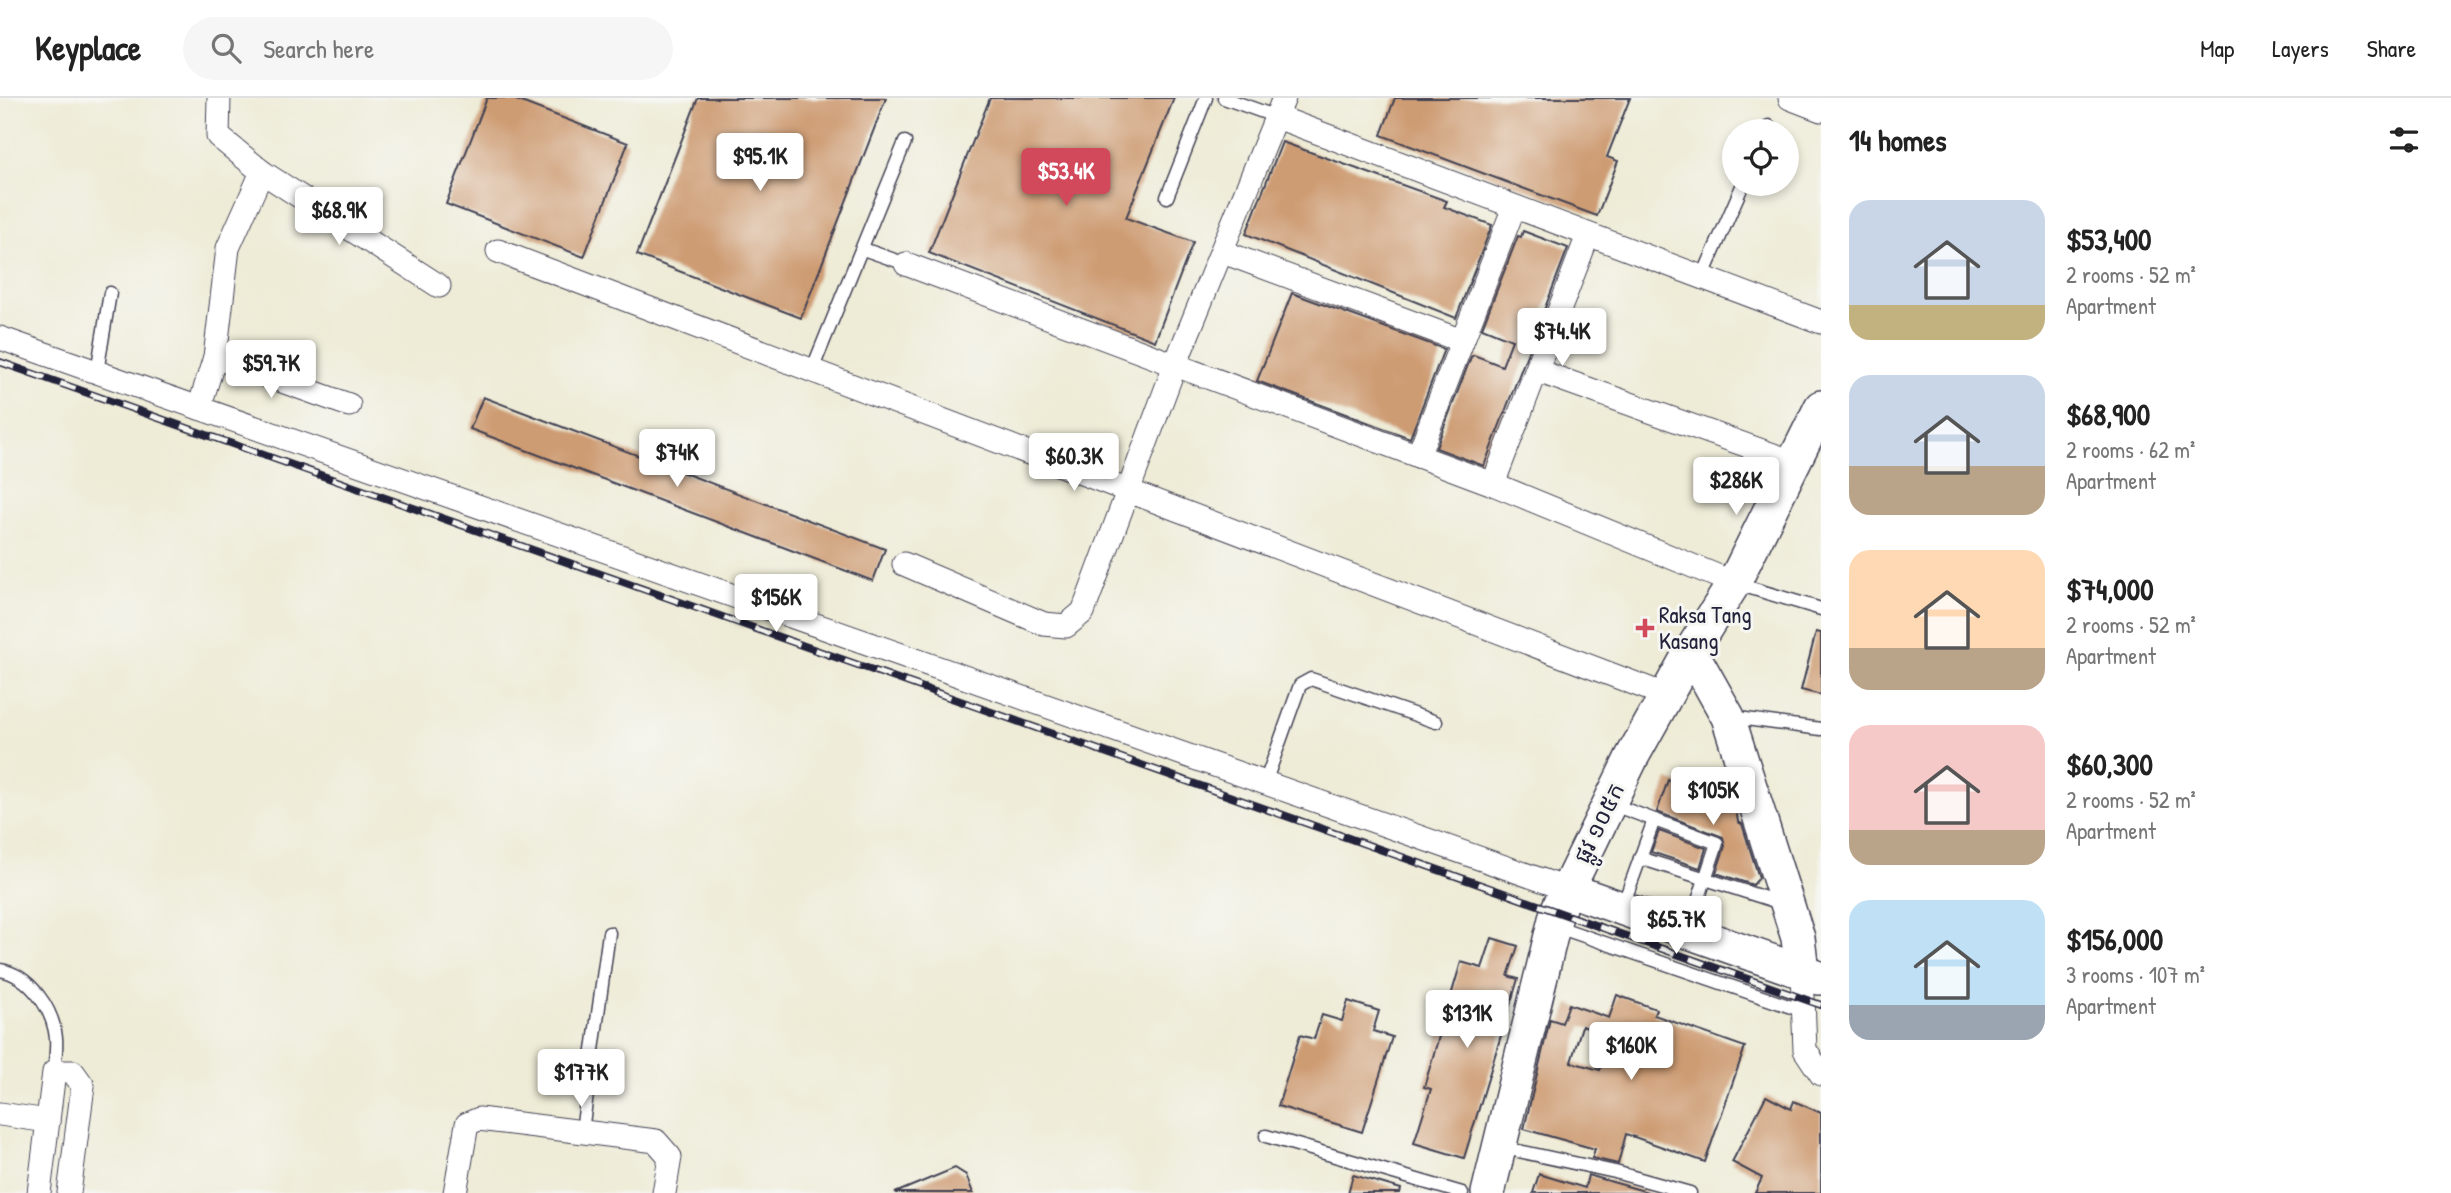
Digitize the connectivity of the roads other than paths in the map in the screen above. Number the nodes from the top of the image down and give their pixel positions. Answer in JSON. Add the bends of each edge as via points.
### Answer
{"nodes":[{"id":1,"x":219,"y":98,"type":"edge"},
{"id":2,"x":1206,"y":98,"type":"edge"},
{"id":3,"x":1224,"y":98,"type":"edge"},
{"id":4,"x":1790,"y":98,"type":"edge"},
{"id":5,"x":1280,"y":108,"type":"edge"},
{"id":6,"x":1821,"y":110,"type":"edge"},
{"id":7,"x":905,"y":142,"type":"dead end"},
{"id":8,"x":262,"y":172,"type":"junction"},
{"id":9,"x":1738,"y":196,"type":"edge"},
{"id":10,"x":1167,"y":197,"type":"dead end"},
{"id":11,"x":1514,"y":207,"type":"junction"},
{"id":12,"x":1588,"y":235,"type":"junction"},
{"id":13,"x":863,"y":249,"type":"junction"},
{"id":14,"x":498,"y":251,"type":"dead end"},
{"id":15,"x":1223,"y":252,"type":"junction"},
{"id":16,"x":906,"y":264,"type":"joint"},
{"id":17,"x":1702,"y":278,"type":"junction"},
{"id":18,"x":439,"y":286,"type":"dead end"},
{"id":19,"x":110,"y":293,"type":"dead end"},
{"id":20,"x":1821,"y":322,"type":"edge"},
{"id":21,"x":0,"y":338,"type":"edge"},
{"id":22,"x":1462,"y":341,"type":"junction"},
{"id":23,"x":215,"y":357,"type":"junction"},
{"id":24,"x":1175,"y":365,"type":"junction"},
{"id":25,"x":812,"y":370,"type":"junction"},
{"id":26,"x":1538,"y":371,"type":"junction"},
{"id":27,"x":97,"y":372,"type":"junction"},
{"id":28,"x":349,"y":405,"type":"dead end"},
{"id":29,"x":1821,"y":407,"type":"edge"},
{"id":30,"x":199,"y":408,"type":"junction"},
{"id":31,"x":1418,"y":456,"type":"junction"},
{"id":32,"x":1793,"y":463,"type":"junction"},
{"id":33,"x":1493,"y":484,"type":"junction"},
{"id":34,"x":1129,"y":491,"type":"junction"},
{"id":35,"x":904,"y":564,"type":"dead end"},
{"id":36,"x":1734,"y":583,"type":"junction"},
{"id":37,"x":1821,"y":609,"type":"edge"},
{"id":38,"x":1691,"y":651,"type":"junction"},
{"id":39,"x":1665,"y":695,"type":"junction"},
{"id":40,"x":1728,"y":717,"type":"junction"},
{"id":41,"x":1436,"y":722,"type":"dead end"},
{"id":42,"x":1821,"y":729,"type":"edge"},
{"id":43,"x":1265,"y":783,"type":"junction"},
{"id":44,"x":1609,"y":803,"type":"junction"},
{"id":45,"x":1654,"y":820,"type":"junction"},
{"id":46,"x":1640,"y":858,"type":"junction"},
{"id":47,"x":1705,"y":879,"type":"junction"},
{"id":48,"x":1567,"y":889,"type":"junction"},
{"id":49,"x":1788,"y":905,"type":"junction"},
{"id":50,"x":1622,"y":908,"type":"junction"},
{"id":51,"x":1551,"y":925,"type":"junction"},
{"id":52,"x":1688,"y":932,"type":"junction"},
{"id":53,"x":609,"y":933,"type":"dead end"},
{"id":54,"x":0,"y":970,"type":"edge"},
{"id":55,"x":1812,"y":975,"type":"edge"},
{"id":56,"x":1809,"y":1022,"type":"edge"},
{"id":57,"x":54,"y":1072,"type":"junction"},
{"id":58,"x":1821,"y":1074,"type":"edge"},
{"id":59,"x":0,"y":1114,"type":"edge"},
{"id":60,"x":48,"y":1121,"type":"junction"},
{"id":61,"x":582,"y":1131,"type":"junction"},
{"id":62,"x":1266,"y":1136,"type":"dead end"},
{"id":63,"x":1499,"y":1147,"type":"junction"},
{"id":64,"x":38,"y":1193,"type":"edge"},
{"id":65,"x":69,"y":1193,"type":"edge"},
{"id":66,"x":455,"y":1193,"type":"edge"},
{"id":67,"x":663,"y":1193,"type":"edge"},
{"id":68,"x":1462,"y":1193,"type":"edge"},
{"id":69,"x":1488,"y":1193,"type":"edge"},
{"id":70,"x":1690,"y":1193,"type":"edge"}],
"edges":[{"from":1,"to":8,"type":"street","via":[[218,136]]},
{"from":2,"to":10,"type":"lane"},
{"from":3,"to":5,"type":"lane"},
{"from":4,"to":6,"type":"street"},
{"from":5,"to":11,"type":"street"},
{"from":5,"to":15,"type":"street"},
{"from":7,"to":13,"type":"lane"},
{"from":8,"to":18,"type":"street"},
{"from":8,"to":23,"type":"street","via":[[228,248]]},
{"from":9,"to":17,"type":"lane"},
{"from":11,"to":12,"type":"street"},
{"from":11,"to":22,"type":"street"},
{"from":12,"to":17,"type":"street"},
{"from":12,"to":26,"type":"street"},
{"from":13,"to":16,"type":"lane"},
{"from":13,"to":25,"type":"lane"},
{"from":14,"to":25,"type":"street"},
{"from":15,"to":22,"type":"street"},
{"from":15,"to":24,"type":"street"},
{"from":16,"to":24,"type":"street"},
{"from":17,"to":20,"type":"street"},
{"from":19,"to":27,"type":"lane"},
{"from":21,"to":27,"type":"street"},
{"from":22,"to":31,"type":"street"},
{"from":23,"to":28,"type":"street"},
{"from":23,"to":30,"type":"street"},
{"from":24,"to":31,"type":"street"},
{"from":24,"to":34,"type":"street"},
{"from":25,"to":34,"type":"street"},
{"from":26,"to":32,"type":"street"},
{"from":26,"to":33,"type":"street"},
{"from":27,"to":30,"type":"street"},
{"from":29,"to":32,"type":"main road","name":"ផ្លូវ ១០៥ក"},
{"from":30,"to":43,"type":"street"},
{"from":31,"to":33,"type":"street"},
{"from":32,"to":36,"type":"main road","name":"ផ្លូវ ១០៥ក"},
{"from":33,"to":36,"type":"street"},
{"from":34,"to":35,"type":"street","via":[[1083,612],[1066,626],[1044,624]]},
{"from":34,"to":39,"type":"street"},
{"from":36,"to":37,"type":"lane"},
{"from":36,"to":38,"type":"main road","name":"ផ្លូវ ១០៥ក"},
{"from":38,"to":39,"type":"main road","name":"ផ្លូវ ១០៥ក"},
{"from":38,"to":40,"type":"main road"},
{"from":39,"to":44,"type":"main road","name":"ផ្លូវ ១០៥ក"},
{"from":40,"to":42,"type":"lane"},
{"from":40,"to":49,"type":"main road"},
{"from":41,"to":43,"type":"lane","via":[[1311,679],[1300,685]]},
{"from":43,"to":48,"type":"street"},
{"from":44,"to":45,"type":"lane"},
{"from":44,"to":48,"type":"main road","name":"ផ្លូវ ១០៥ក"},
{"from":45,"to":46,"type":"lane"},
{"from":45,"to":47,"type":"lane","via":[[1717,843]]},
{"from":46,"to":47,"type":"lane"},
{"from":46,"to":50,"type":"lane"},
{"from":47,"to":49,"type":"lane"},
{"from":47,"to":52,"type":"lane"},
{"from":48,"to":50,"type":"main road"},
{"from":48,"to":51,"type":"main road","name":"ផ្លូវ ១០៥ក"},
{"from":49,"to":55,"type":"main road"},
{"from":50,"to":52,"type":"main road"},
{"from":51,"to":56,"type":"lane"},
{"from":51,"to":63,"type":"main road","name":"ផ្លូវ ១០៥ក"},
{"from":52,"to":55,"type":"main road"},
{"from":53,"to":61,"type":"lane"},
{"from":54,"to":57,"type":"lane","via":[[12,972],[29,985],[48,1010],[56,1038]]},
{"from":55,"to":56,"type":"street"},
{"from":56,"to":58,"type":"street","via":[[1805,1050]]},
{"from":57,"to":60,"type":"street"},
{"from":57,"to":65,"type":"street","via":[[73,1072],[83,1086]]},
{"from":59,"to":60,"type":"street"},
{"from":60,"to":64,"type":"street"},
{"from":61,"to":66,"type":"street","via":[[472,1120],[467,1124]]},
{"from":61,"to":67,"type":"street","via":[[656,1141],[665,1147],[670,1157]]},
{"from":62,"to":68,"type":"lane"},
{"from":63,"to":69,"type":"main road","name":"ផ្លូវ ១០៥ក"},
{"from":63,"to":70,"type":"lane"}]}
